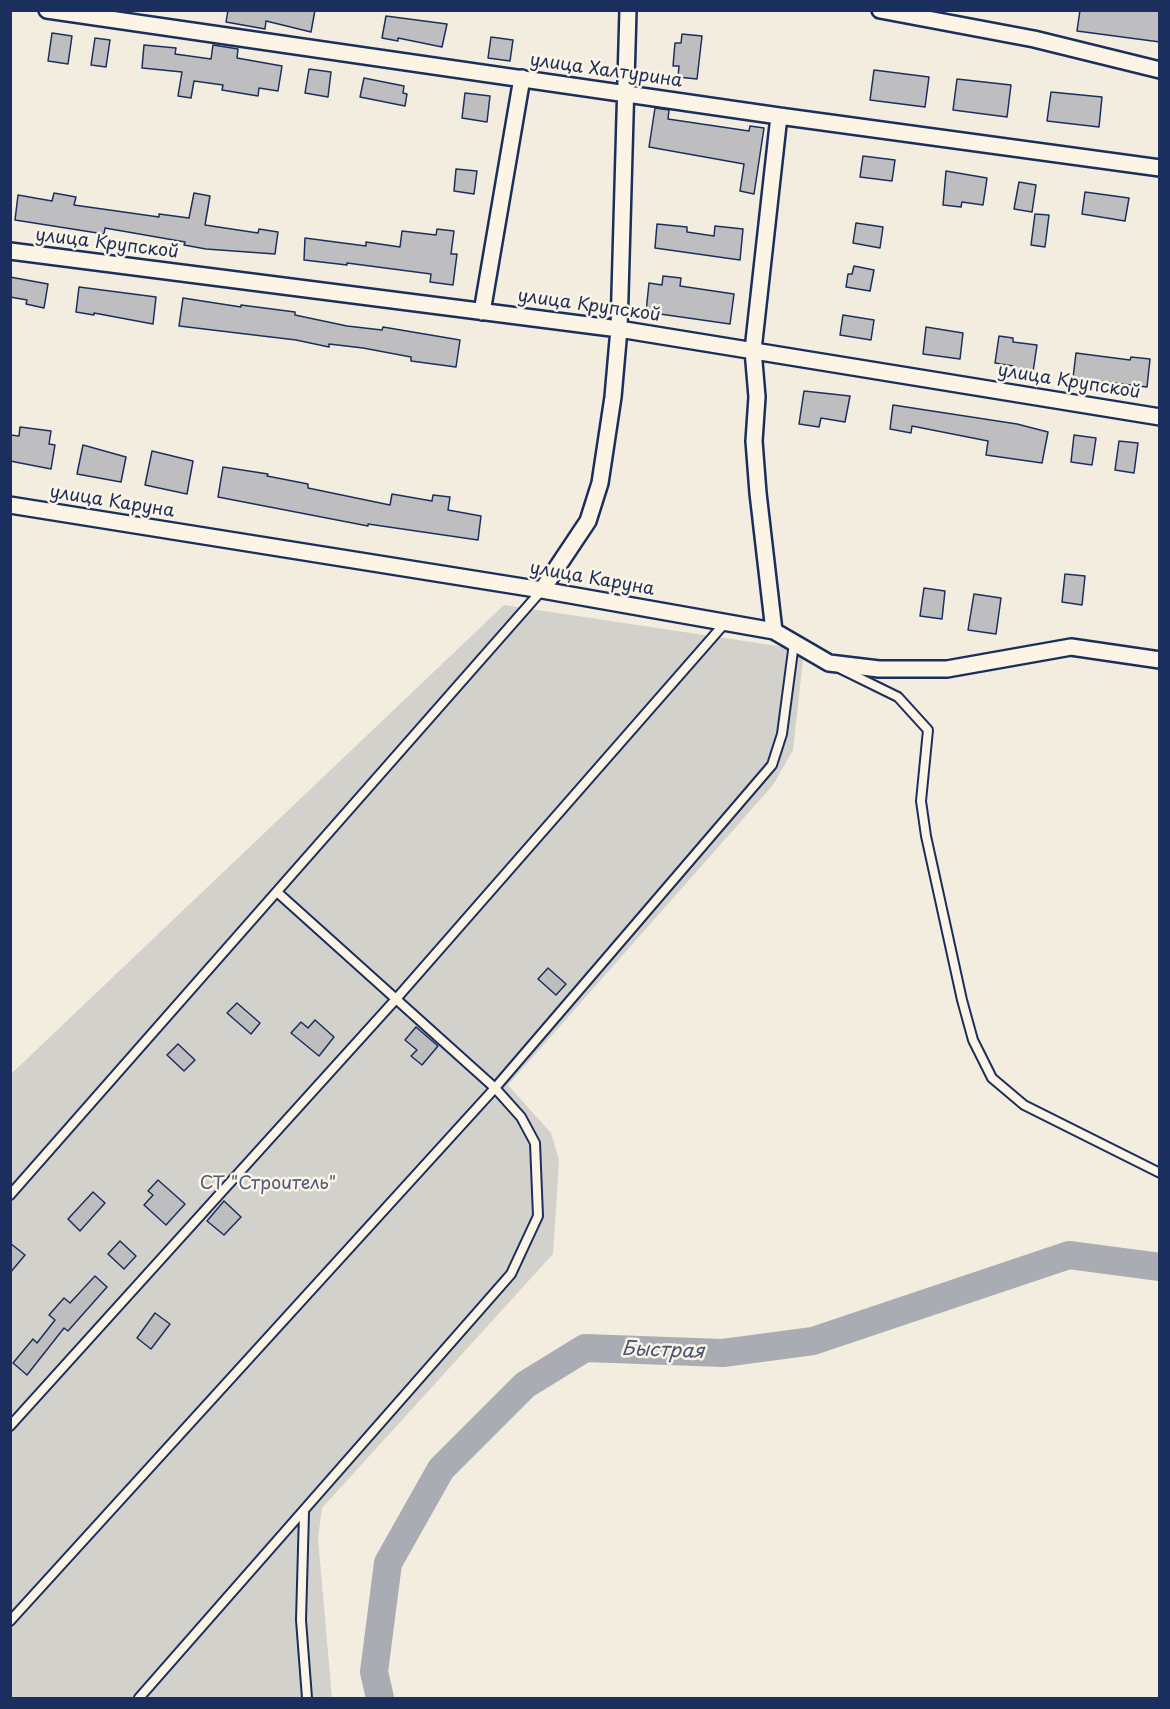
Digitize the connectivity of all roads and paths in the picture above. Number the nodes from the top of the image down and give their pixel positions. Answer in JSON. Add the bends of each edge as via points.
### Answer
{"nodes":[{"id":1,"x":47,"y":10,"type":"edge"},
{"id":2,"x":628,"y":10,"type":"edge"},
{"id":3,"x":880,"y":10,"type":"edge"},
{"id":4,"x":1160,"y":70,"type":"edge"},
{"id":5,"x":522,"y":78,"type":"junction"},
{"id":6,"x":627,"y":93,"type":"junction"},
{"id":7,"x":779,"y":116,"type":"junction"},
{"id":8,"x":1160,"y":168,"type":"edge"},
{"id":9,"x":10,"y":251,"type":"edge"},
{"id":10,"x":482,"y":312,"type":"junction"},
{"id":11,"x":619,"y":329,"type":"junction"},
{"id":12,"x":753,"y":350,"type":"junction"},
{"id":13,"x":1160,"y":417,"type":"edge"},
{"id":14,"x":10,"y":506,"type":"edge"},
{"id":15,"x":542,"y":590,"type":"junction"},
{"id":16,"x":726,"y":623,"type":"junction"},
{"id":17,"x":774,"y":631,"type":"junction"},
{"id":18,"x":794,"y":643,"type":"junction"},
{"id":19,"x":1160,"y":660,"type":"edge"},
{"id":20,"x":829,"y":663,"type":"junction"},
{"id":21,"x":277,"y":892,"type":"junction"},
{"id":22,"x":396,"y":999,"type":"junction"},
{"id":23,"x":495,"y":1088,"type":"junction"},
{"id":24,"x":1160,"y":1173,"type":"edge"},
{"id":25,"x":10,"y":1195,"type":"edge"},
{"id":26,"x":10,"y":1426,"type":"edge"},
{"id":27,"x":304,"y":1513,"type":"junction"},
{"id":28,"x":10,"y":1621,"type":"edge"},
{"id":29,"x":139,"y":1698,"type":"edge"},
{"id":30,"x":308,"y":1698,"type":"edge"}],
"edges":[{"from":1,"to":5,"type":"street","name":"улица Халтурина"},
{"from":2,"to":6,"type":"street"},
{"from":3,"to":4,"type":"street","via":[[1034,39]]},
{"from":5,"to":6,"type":"street","name":"улица Халтурина"},
{"from":5,"to":10,"type":"street"},
{"from":6,"to":7,"type":"street","name":"улица Халтурина"},
{"from":6,"to":11,"type":"street"},
{"from":7,"to":8,"type":"street","name":"улица Халтурина"},
{"from":7,"to":12,"type":"street"},
{"from":9,"to":10,"type":"street","name":"улица Крупской"},
{"from":10,"to":11,"type":"street","name":"улица Крупской"},
{"from":11,"to":12,"type":"street","name":"улица Крупской"},
{"from":11,"to":15,"type":"street","via":[[600,483],[588,520]]},
{"from":12,"to":13,"type":"street","name":"улица Крупской"},
{"from":12,"to":17,"type":"street","via":[[754,441]]},
{"from":14,"to":15,"type":"street","name":"улица Каруна"},
{"from":15,"to":16,"type":"street","name":"улица Каруна"},
{"from":15,"to":21,"type":"lane"},
{"from":16,"to":17,"type":"street","name":"улица Каруна"},
{"from":16,"to":22,"type":"lane"},
{"from":17,"to":18,"type":"street","name":"улица Каруна"},
{"from":18,"to":20,"type":"street","name":"улица Каруна"},
{"from":18,"to":23,"type":"lane","via":[[782,734],[772,765]]},
{"from":19,"to":20,"type":"street","name":"улица Каруна","via":[[1071,647],[947,669],[879,669]]},
{"from":20,"to":24,"type":"lane","via":[[898,697],[928,730],[921,801],[926,836],[962,1000],[973,1040],[992,1078],[1024,1105]]},
{"from":21,"to":22,"type":"lane"},
{"from":21,"to":25,"type":"lane"},
{"from":22,"to":23,"type":"lane"},
{"from":22,"to":26,"type":"lane"},
{"from":23,"to":27,"type":"lane","via":[[520,1117],[535,1143],[538,1216],[511,1274]]},
{"from":23,"to":28,"type":"lane"},
{"from":27,"to":29,"type":"lane"},
{"from":27,"to":30,"type":"lane","via":[[301,1620]]}]}
